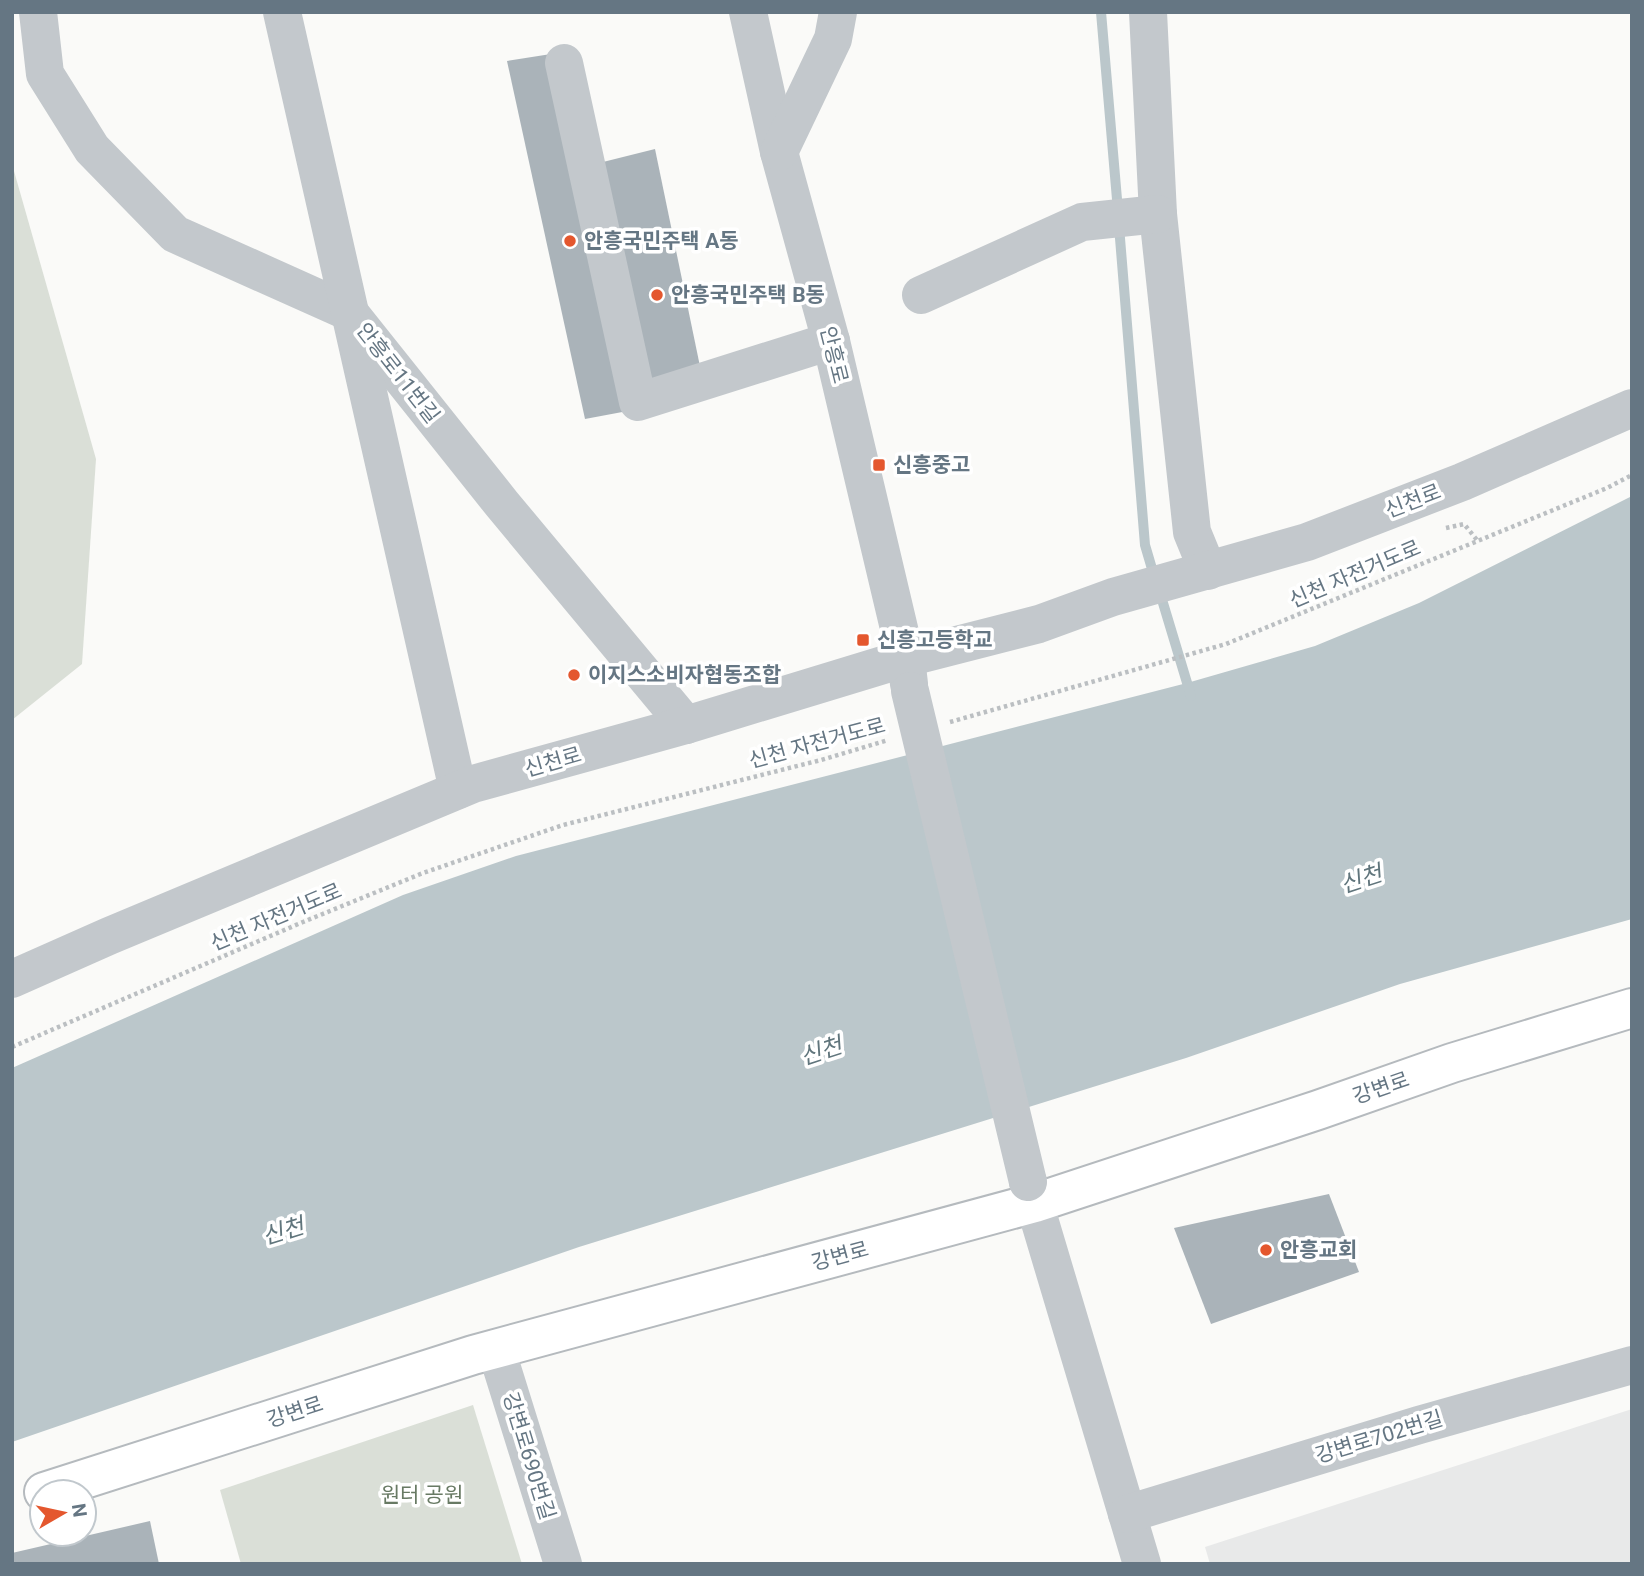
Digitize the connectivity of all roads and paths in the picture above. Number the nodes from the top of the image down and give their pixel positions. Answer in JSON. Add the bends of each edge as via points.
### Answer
{"nodes":[{"id":1,"x":38,"y":12,"type":"edge"},
{"id":2,"x":282,"y":12,"type":"edge"},
{"id":3,"x":748,"y":12,"type":"edge"},
{"id":4,"x":838,"y":12,"type":"edge"},
{"id":5,"x":1148,"y":12,"type":"edge"},
{"id":6,"x":564,"y":63,"type":"dead end"},
{"id":7,"x":779,"y":152,"type":"junction"},
{"id":8,"x":1147,"y":215,"type":"junction"},
{"id":9,"x":921,"y":295,"type":"dead end"},
{"id":10,"x":349,"y":312,"type":"junction"},
{"id":11,"x":831,"y":341,"type":"junction"},
{"id":12,"x":1632,"y":408,"type":"edge"},
{"id":13,"x":1632,"y":475,"type":"edge"},
{"id":14,"x":1198,"y":574,"type":"junction"},
{"id":15,"x":908,"y":675,"type":"junction"},
{"id":16,"x":686,"y":725,"type":"junction"},
{"id":17,"x":938,"y":726,"type":"dead end"},
{"id":18,"x":899,"y":737,"type":"dead end"},
{"id":19,"x":458,"y":790,"type":"junction"},
{"id":20,"x":12,"y":979,"type":"edge"},
{"id":21,"x":1632,"y":1008,"type":"edge"},
{"id":22,"x":12,"y":1047,"type":"edge"},
{"id":23,"x":1032,"y":1193,"type":"junction"},
{"id":24,"x":496,"y":1349,"type":"junction"},
{"id":25,"x":1632,"y":1365,"type":"edge"},
{"id":26,"x":87,"y":1478,"type":"edge"},
{"id":27,"x":1127,"y":1514,"type":"junction"},
{"id":28,"x":563,"y":1564,"type":"edge"},
{"id":29,"x":1142,"y":1564,"type":"edge"}],
"edges":[{"from":1,"to":10,"type":"street","name":"안흥로11번길","via":[[45,74],[92,149],[174,234]]},
{"from":2,"to":10,"type":"street"},
{"from":3,"to":7,"type":"street","name":"안흥로"},
{"from":4,"to":7,"type":"street","via":[[833,39]]},
{"from":5,"to":8,"type":"street"},
{"from":6,"to":11,"type":"street","via":[[638,402]]},
{"from":7,"to":11,"type":"street","name":"안흥로"},
{"from":8,"to":9,"type":"street","via":[[1082,222]]},
{"from":8,"to":14,"type":"street"},
{"from":10,"to":16,"type":"street","name":"안흥로11번길"},
{"from":10,"to":19,"type":"street"},
{"from":11,"to":15,"type":"street","name":"안흥로"},
{"from":12,"to":14,"type":"street","name":"신천로","via":[[1462,482],[1307,542]]},
{"from":13,"to":17,"type":"path","name":"신천 자전거도로","via":[[1226,644]]},
{"from":14,"to":15,"type":"street","name":"신천로","via":[[1113,597]]},
{"from":15,"to":16,"type":"street","name":"신천로"},
{"from":15,"to":23,"type":"street","name":"안흥로","bridge":true},
{"from":16,"to":19,"type":"street","name":"신천로"},
{"from":18,"to":22,"type":"path","name":"신천 자전거도로","via":[[563,825],[449,864]]},
{"from":19,"to":20,"type":"street","name":"신천로"},
{"from":21,"to":23,"type":"main road","name":"강변로","via":[[1318,1110]]},
{"from":23,"to":24,"type":"main road","name":"강변로"},
{"from":23,"to":27,"type":"street"},
{"from":24,"to":26,"type":"main road","name":"강변로"},
{"from":24,"to":28,"type":"street","name":"강변로690번길"},
{"from":25,"to":27,"type":"street","name":"강변로702번길","via":[[1419,1424]]},
{"from":27,"to":29,"type":"street"}]}
